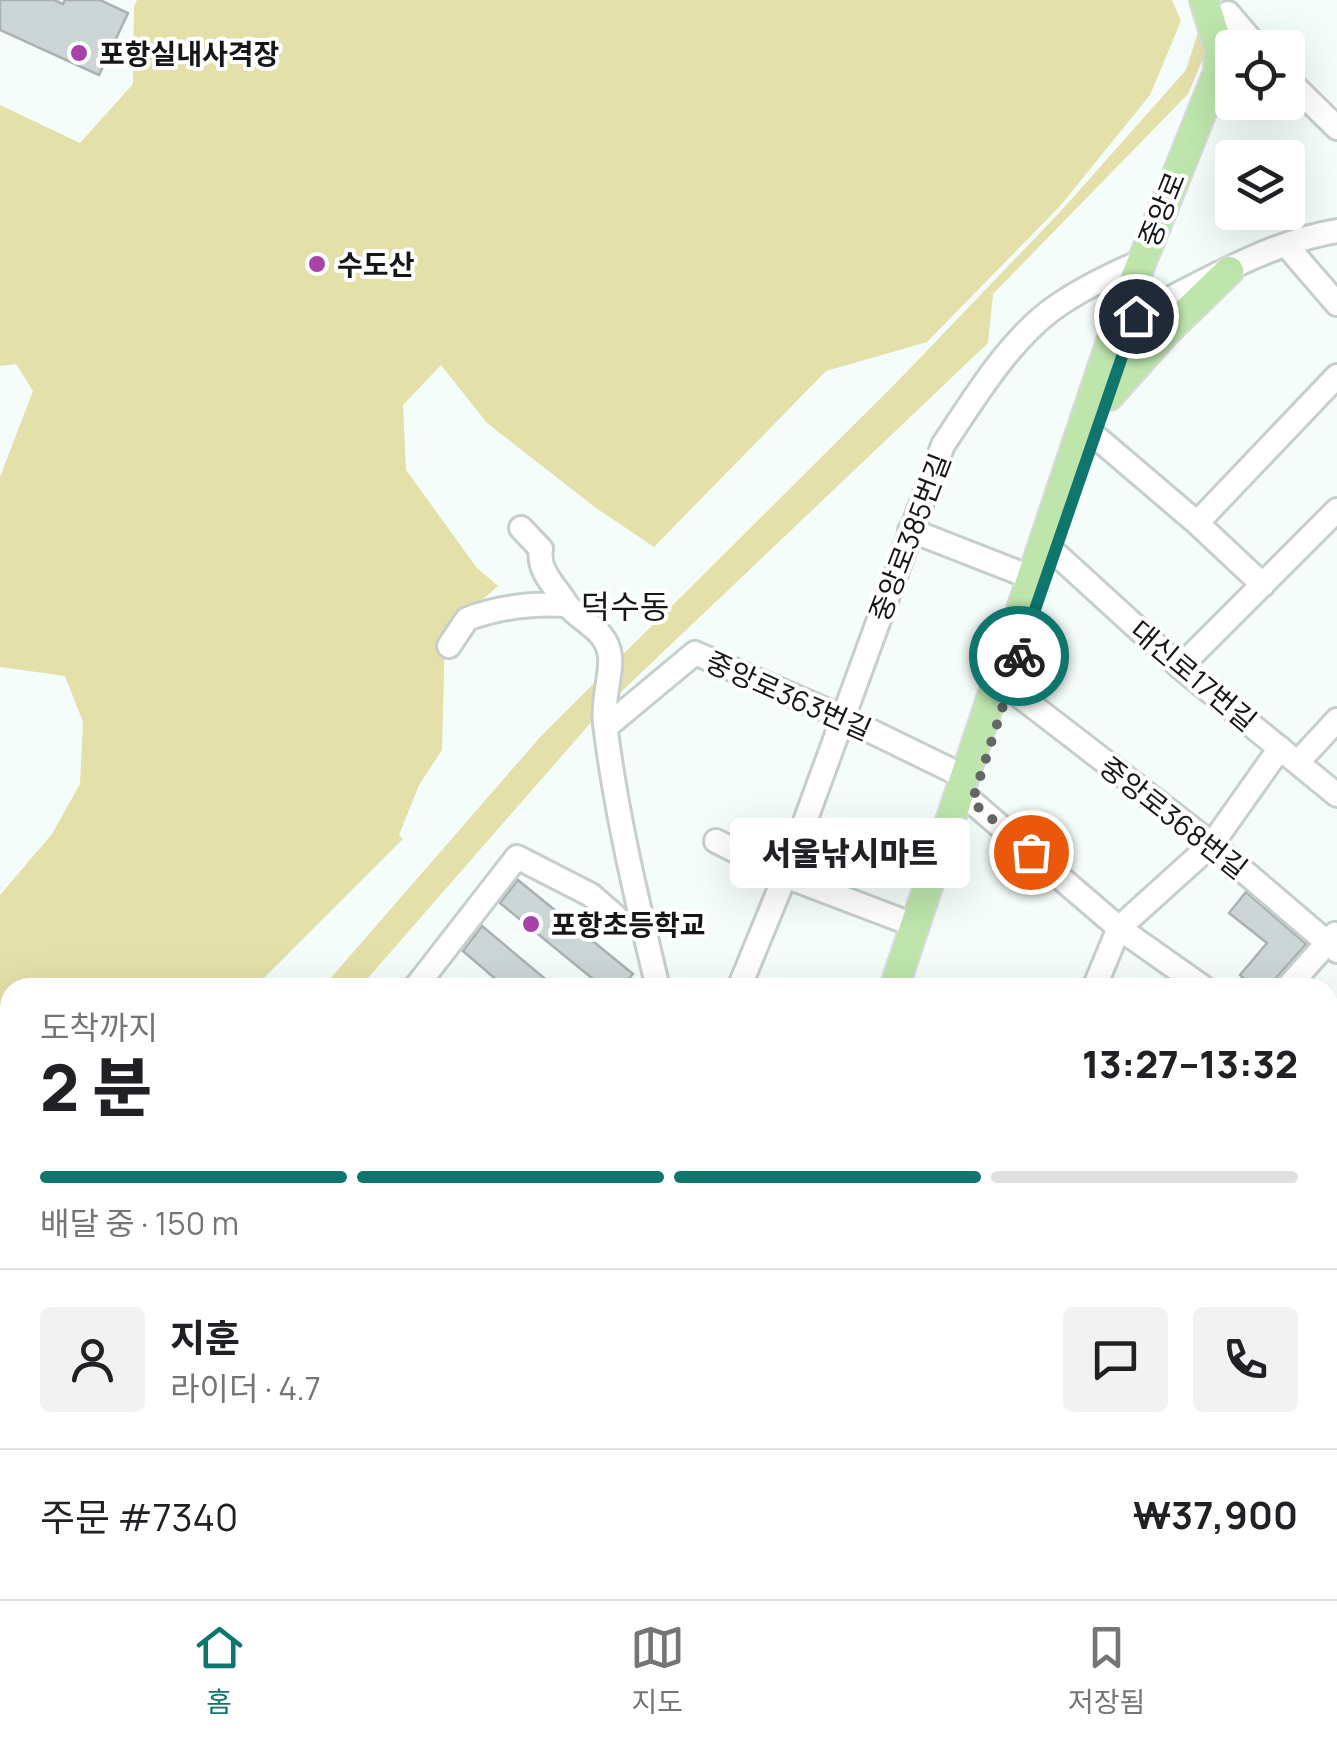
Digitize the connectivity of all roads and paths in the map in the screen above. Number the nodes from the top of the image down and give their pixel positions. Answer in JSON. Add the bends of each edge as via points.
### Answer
{"nodes":[{"id":1,"x":1222,"y":8,"type":"edge"},
{"id":2,"x":1242,"y":30,"type":"edge"},
{"id":3,"x":1305,"y":96,"type":"edge"},
{"id":4,"x":1215,"y":109,"type":"edge"},
{"id":5,"x":1336,"y":125,"type":"edge"},
{"id":6,"x":1337,"y":230,"type":"edge"},
{"id":7,"x":1286,"y":245,"type":"junction"},
{"id":8,"x":1138,"y":262,"type":"junction"},
{"id":9,"x":1229,"y":271,"type":"junction"},
{"id":10,"x":1337,"y":304,"type":"edge"},
{"id":11,"x":1126,"y":321,"type":"junction"},
{"id":12,"x":1337,"y":376,"type":"edge"},
{"id":13,"x":1109,"y":396,"type":"junction"},
{"id":14,"x":1095,"y":436,"type":"junction"},
{"id":15,"x":1337,"y":510,"type":"edge"},
{"id":16,"x":1197,"y":523,"type":"junction"},
{"id":17,"x":521,"y":528,"type":"dead end"},
{"id":18,"x":910,"y":530,"type":"junction"},
{"id":19,"x":1054,"y":552,"type":"junction"},
{"id":20,"x":1030,"y":577,"type":"junction"},
{"id":21,"x":1263,"y":585,"type":"junction"},
{"id":22,"x":567,"y":605,"type":"junction"},
{"id":23,"x":449,"y":646,"type":"dead end"},
{"id":24,"x":1180,"y":667,"type":"junction"},
{"id":25,"x":1008,"y":688,"type":"junction"},
{"id":26,"x":842,"y":717,"type":"junction"},
{"id":27,"x":1337,"y":720,"type":"edge"},
{"id":28,"x":606,"y":727,"type":"junction"},
{"id":29,"x":1289,"y":755,"type":"junction"},
{"id":30,"x":968,"y":790,"type":"junction"},
{"id":31,"x":1337,"y":795,"type":"edge"},
{"id":32,"x":716,"y":841,"type":"dead end"},
{"id":33,"x":1212,"y":844,"type":"junction"},
{"id":34,"x":785,"y":876,"type":"junction"},
{"id":35,"x":615,"y":916,"type":"dead end"},
{"id":36,"x":914,"y":925,"type":"junction"},
{"id":37,"x":1119,"y":928,"type":"junction"},
{"id":38,"x":1334,"y":942,"type":"edge"},
{"id":39,"x":423,"y":978,"type":"edge"},
{"id":40,"x":656,"y":978,"type":"edge"},
{"id":41,"x":743,"y":978,"type":"edge"},
{"id":42,"x":897,"y":978,"type":"edge"},
{"id":43,"x":914,"y":978,"type":"edge"},
{"id":44,"x":1098,"y":978,"type":"edge"},
{"id":45,"x":1190,"y":978,"type":"edge"},
{"id":46,"x":1297,"y":978,"type":"edge"}],
"edges":[{"from":1,"to":2,"type":"street"},
{"from":1,"to":8,"type":"main road","name":"중앙로","via":[[1218,72]]},
{"from":3,"to":5,"type":"street"},
{"from":4,"to":11,"type":"main road","name":"중앙로"},
{"from":6,"to":7,"type":"street"},
{"from":7,"to":9,"type":"street"},
{"from":7,"to":10,"type":"street"},
{"from":8,"to":11,"type":"main road","name":"중앙로"},
{"from":8,"to":18,"type":"street","name":"중앙로385번길","via":[[1048,312],[1014,348],[944,445]]},
{"from":9,"to":11,"type":"street"},
{"from":9,"to":13,"type":"main road"},
{"from":11,"to":13,"type":"main road","name":"중앙로"},
{"from":11,"to":20,"type":"main road","name":"중앙로"},
{"from":12,"to":16,"type":"street"},
{"from":13,"to":14,"type":"main road","name":"중앙로"},
{"from":14,"to":16,"type":"street"},
{"from":14,"to":19,"type":"main road","name":"중앙로"},
{"from":15,"to":21,"type":"street"},
{"from":16,"to":21,"type":"street"},
{"from":17,"to":22,"type":"street","via":[[541,549],[546,576]]},
{"from":18,"to":20,"type":"street"},
{"from":18,"to":26,"type":"street","name":"중앙로385번길"},
{"from":19,"to":24,"type":"street","name":"대신로17번길"},
{"from":19,"to":25,"type":"main road","name":"중앙로"},
{"from":20,"to":30,"type":"main road","name":"중앙로"},
{"from":21,"to":24,"type":"street"},
{"from":22,"to":23,"type":"street","via":[[483,613],[467,619]]},
{"from":22,"to":28,"type":"street","via":[[596,627],[610,655]]},
{"from":24,"to":29,"type":"street","name":"대신로17번길"},
{"from":25,"to":30,"type":"main road","name":"중앙로"},
{"from":25,"to":33,"type":"street","name":"중앙로368번길"},
{"from":26,"to":28,"type":"street","name":"중앙로363번길","via":[[695,653]]},
{"from":26,"to":30,"type":"street","name":"중앙로363번길"},
{"from":26,"to":34,"type":"street","name":"중앙로385번길"},
{"from":27,"to":29,"type":"street"},
{"from":28,"to":40,"type":"street"},
{"from":29,"to":31,"type":"street","name":"대신로17번길"},
{"from":29,"to":33,"type":"street"},
{"from":30,"to":36,"type":"main road","name":"중앙로"},
{"from":30,"to":37,"type":"street","name":"중앙로363번길"},
{"from":30,"to":43,"type":"main road","name":"중앙로"},
{"from":32,"to":34,"type":"street"},
{"from":33,"to":37,"type":"street"},
{"from":33,"to":38,"type":"street","name":"중앙로368번길"},
{"from":34,"to":36,"type":"street"},
{"from":34,"to":41,"type":"street","name":"중앙로385번길"},
{"from":35,"to":39,"type":"street","via":[[591,894],[517,857]]},
{"from":36,"to":42,"type":"main road","name":"중앙로"},
{"from":37,"to":44,"type":"street"},
{"from":37,"to":45,"type":"street","name":"중앙로363번길"},
{"from":38,"to":46,"type":"street"}]}
